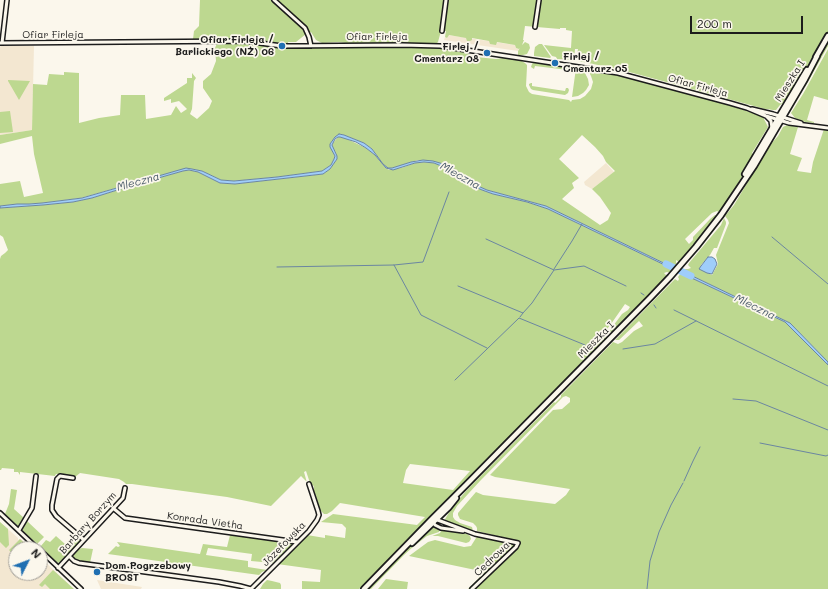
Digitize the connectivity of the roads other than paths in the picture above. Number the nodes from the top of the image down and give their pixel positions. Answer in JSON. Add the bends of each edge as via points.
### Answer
{"nodes":[{"id":1,"x":7,"y":0,"type":"edge"},
{"id":2,"x":274,"y":0,"type":"edge"},
{"id":3,"x":446,"y":0,"type":"edge"},
{"id":4,"x":539,"y":0,"type":"edge"},
{"id":5,"x":535,"y":27,"type":"dead end"},
{"id":6,"x":442,"y":31,"type":"dead end"},
{"id":7,"x":828,"y":36,"type":"edge"},
{"id":8,"x":309,"y":37,"type":"junction"},
{"id":9,"x":1,"y":43,"type":"edge"},
{"id":10,"x":304,"y":46,"type":"junction"},
{"id":11,"x":311,"y":46,"type":"junction"},
{"id":12,"x":817,"y":56,"type":"junction"},
{"id":13,"x":747,"y":108,"type":"junction"},
{"id":14,"x":766,"y":116,"type":"junction"},
{"id":15,"x":780,"y":118,"type":"junction"},
{"id":16,"x":828,"y":128,"type":"edge"},
{"id":17,"x":771,"y":130,"type":"junction"},
{"id":18,"x":731,"y":200,"type":"junction"},
{"id":19,"x":36,"y":476,"type":"dead end"},
{"id":20,"x":73,"y":478,"type":"dead end"},
{"id":21,"x":309,"y":484,"type":"dead end"},
{"id":22,"x":466,"y":485,"type":"junction"},
{"id":23,"x":125,"y":488,"type":"dead end"},
{"id":24,"x":113,"y":508,"type":"junction"},
{"id":25,"x":0,"y":513,"type":"edge"},
{"id":26,"x":441,"y":515,"type":"junction"},
{"id":27,"x":434,"y":520,"type":"junction"},
{"id":28,"x":441,"y":522,"type":"junction"},
{"id":29,"x":19,"y":530,"type":"junction"},
{"id":30,"x":466,"y":531,"type":"junction"},
{"id":31,"x":84,"y":540,"type":"junction"},
{"id":32,"x":30,"y":541,"type":"edge"},
{"id":33,"x":298,"y":542,"type":"junction"},
{"id":34,"x":69,"y":556,"type":"junction"},
{"id":35,"x":48,"y":559,"type":"edge"},
{"id":36,"x":58,"y":568,"type":"junction"},
{"id":37,"x":81,"y":589,"type":"edge"},
{"id":38,"x":251,"y":589,"type":"edge"},
{"id":39,"x":364,"y":589,"type":"edge"},
{"id":40,"x":472,"y":589,"type":"edge"}],
"edges":[{"from":1,"to":9,"type":"street"},
{"from":2,"to":8,"type":"street","via":[[302,25]]},
{"from":3,"to":6,"type":"street"},
{"from":4,"to":5,"type":"street"},
{"from":7,"to":12,"type":"street","name":"Mieszka I"},
{"from":8,"to":10,"type":"street"},
{"from":8,"to":11,"type":"street"},
{"from":9,"to":10,"type":"street","name":"Ofiar Firleja","via":[[245,41]]},
{"from":10,"to":11,"type":"street","name":"Ofiar Firleja"},
{"from":11,"to":13,"type":"street","name":"Ofiar Firleja","via":[[437,46],[618,72]]},
{"from":12,"to":15,"type":"street","name":"Mieszka I"},
{"from":12,"to":15,"type":"street","name":"Mieszka I"},
{"from":13,"to":14,"type":"street","name":"Ofiar Firleja"},
{"from":13,"to":15,"type":"street","name":"Ofiar Firleja"},
{"from":14,"to":15,"type":"street","name":"Ofiar Firleja"},
{"from":14,"to":17,"type":"street","via":[[771,121]]},
{"from":15,"to":16,"type":"street","name":"Ofiar Firleja","via":[[792,124]]},
{"from":15,"to":17,"type":"street","name":"Mieszka I"},
{"from":15,"to":18,"type":"street","name":"Mieszka I","via":[[754,166]]},
{"from":17,"to":18,"type":"street","name":"Mieszka I"},
{"from":18,"to":22,"type":"street","name":"Mieszka I","via":[[711,229],[670,277]]},
{"from":19,"to":29,"type":"street","via":[[33,505]]},
{"from":20,"to":31,"type":"street","via":[[57,478],[52,510]]},
{"from":21,"to":33,"type":"street","name":"Józefowska","via":[[318,517],[316,523]]},
{"from":22,"to":26,"type":"street","name":"Mieszka I"},
{"from":22,"to":27,"type":"street","name":"Mieszka I"},
{"from":23,"to":24,"type":"street","name":"Barbary Borzym","via":[[123,498]]},
{"from":24,"to":31,"type":"street","name":"Barbary Borzym"},
{"from":24,"to":33,"type":"street","name":"Konrada Vietha","via":[[125,518]]},
{"from":25,"to":29,"type":"street"},
{"from":26,"to":27,"type":"street","name":"Mieszka I"},
{"from":26,"to":28,"type":"street"},
{"from":27,"to":28,"type":"street","name":"Cedrowa"},
{"from":27,"to":30,"type":"street","name":"Cedrowa","via":[[441,528]]},
{"from":27,"to":39,"type":"street","name":"Mieszka I"},
{"from":28,"to":30,"type":"street","name":"Cedrowa"},
{"from":29,"to":32,"type":"street"},
{"from":30,"to":40,"type":"street","name":"Cedrowa","via":[[518,544]]},
{"from":31,"to":34,"type":"street","name":"Barbary Borzym"},
{"from":33,"to":38,"type":"street","name":"Józefowska"},
{"from":34,"to":36,"type":"street","name":"Barbary Borzym"},
{"from":34,"to":38,"type":"street","via":[[79,563],[219,582]]},
{"from":35,"to":36,"type":"street"},
{"from":36,"to":37,"type":"street"}]}
